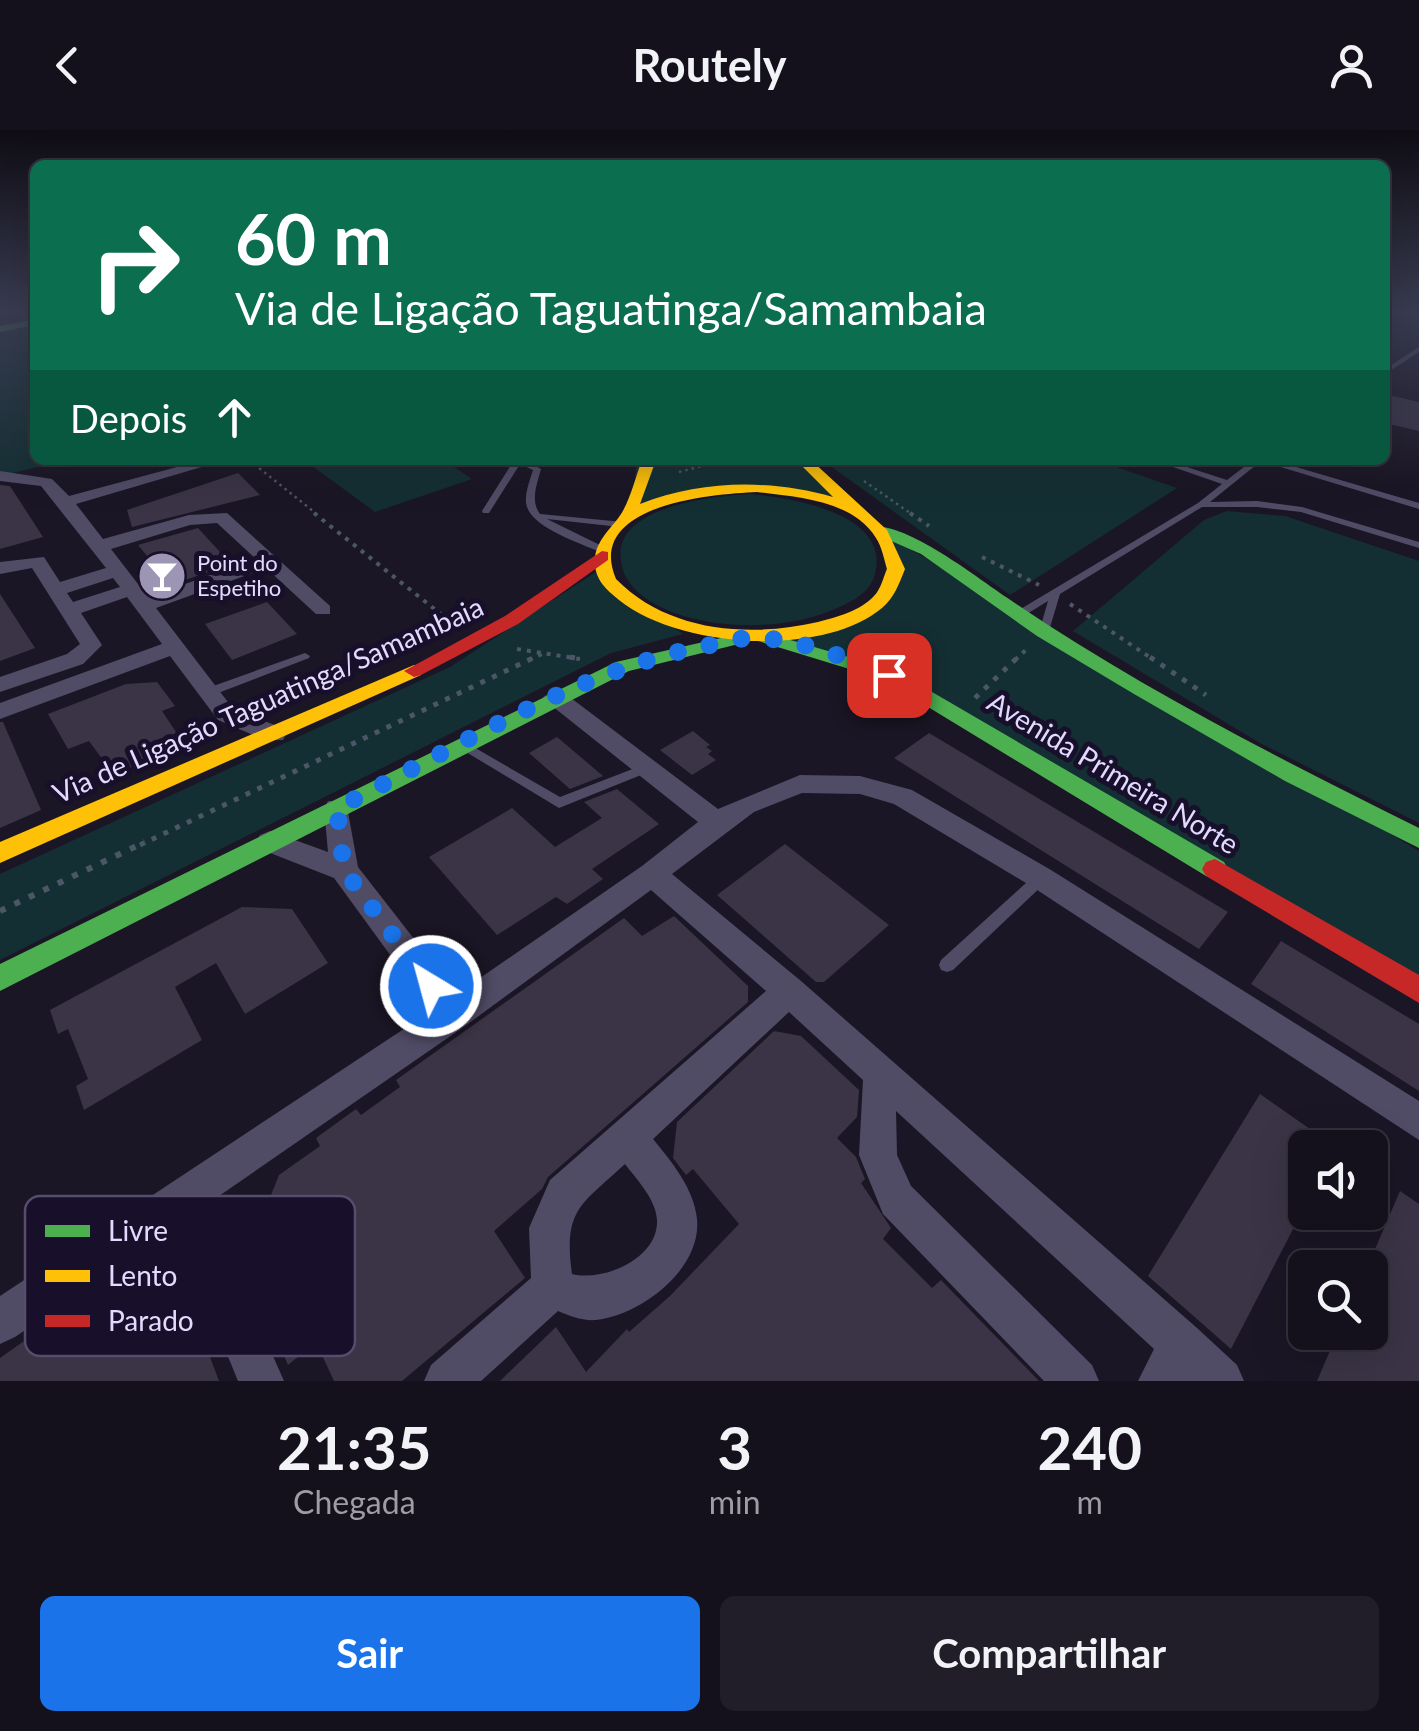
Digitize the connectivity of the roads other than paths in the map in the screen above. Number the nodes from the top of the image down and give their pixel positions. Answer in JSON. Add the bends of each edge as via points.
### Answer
{"nodes":[{"id":1,"x":515,"y":465,"type":"edge"},
{"id":2,"x":529,"y":465,"type":"edge"},
{"id":3,"x":809,"y":465,"type":"edge"},
{"id":4,"x":1172,"y":465,"type":"edge"},
{"id":5,"x":1255,"y":465,"type":"edge"},
{"id":6,"x":1278,"y":465,"type":"edge"},
{"id":7,"x":197,"y":466,"type":"dead end"},
{"id":8,"x":657,"y":468,"type":"edge"},
{"id":9,"x":0,"y":476,"type":"edge"},
{"id":10,"x":1230,"y":484,"type":"junction"},
{"id":11,"x":66,"y":502,"type":"junction"},
{"id":12,"x":1200,"y":504,"type":"junction"},
{"id":13,"x":1419,"y":506,"type":"edge"},
{"id":14,"x":486,"y":511,"type":"dead end"},
{"id":15,"x":858,"y":514,"type":"junction"},
{"id":16,"x":538,"y":516,"type":"junction"},
{"id":17,"x":623,"y":522,"type":"junction"},
{"id":18,"x":879,"y":530,"type":"junction"},
{"id":19,"x":1419,"y":545,"type":"edge"},
{"id":20,"x":100,"y":546,"type":"junction"},
{"id":21,"x":602,"y":552,"type":"junction"},
{"id":22,"x":270,"y":560,"type":"junction"},
{"id":23,"x":0,"y":568,"type":"edge"},
{"id":24,"x":118,"y":570,"type":"junction"},
{"id":25,"x":56,"y":590,"type":"junction"},
{"id":26,"x":1055,"y":594,"type":"junction"},
{"id":27,"x":138,"y":597,"type":"junction"},
{"id":28,"x":69,"y":610,"type":"junction"},
{"id":29,"x":323,"y":610,"type":"dead end"},
{"id":30,"x":1018,"y":615,"type":"junction"},
{"id":31,"x":1039,"y":637,"type":"junction"},
{"id":32,"x":755,"y":638,"type":"junction"},
{"id":33,"x":176,"y":646,"type":"junction"},
{"id":34,"x":304,"y":656,"type":"dead end"},
{"id":35,"x":0,"y":685,"type":"edge"},
{"id":36,"x":209,"y":692,"type":"junction"},
{"id":37,"x":555,"y":697,"type":"junction"},
{"id":38,"x":0,"y":711,"type":"edge"},
{"id":39,"x":226,"y":715,"type":"junction"},
{"id":40,"x":274,"y":734,"type":"junction"},
{"id":41,"x":463,"y":744,"type":"junction"},
{"id":42,"x":217,"y":760,"type":"junction"},
{"id":43,"x":646,"y":768,"type":"junction"},
{"id":44,"x":337,"y":808,"type":"junction"},
{"id":45,"x":717,"y":822,"type":"junction"},
{"id":46,"x":1419,"y":839,"type":"edge"},
{"id":47,"x":270,"y":842,"type":"junction"},
{"id":48,"x":0,"y":853,"type":"edge"},
{"id":49,"x":344,"y":870,"type":"junction"},
{"id":50,"x":652,"y":874,"type":"junction"},
{"id":51,"x":1041,"y":878,"type":"junction"},
{"id":52,"x":947,"y":965,"type":"dead end"},
{"id":53,"x":0,"y":978,"type":"edge"},
{"id":54,"x":1419,"y":990,"type":"edge"},
{"id":55,"x":789,"y":991,"type":"junction"},
{"id":56,"x":453,"y":1014,"type":"junction"},
{"id":57,"x":881,"y":1074,"type":"junction"},
{"id":58,"x":1419,"y":1122,"type":"edge"},
{"id":59,"x":626,"y":1136,"type":"junction"},
{"id":60,"x":185,"y":1196,"type":"edge"},
{"id":61,"x":554,"y":1287,"type":"junction"},
{"id":62,"x":249,"y":1356,"type":"edge"},
{"id":63,"x":1171,"y":1363,"type":"edge"},
{"id":64,"x":260,"y":1381,"type":"edge"},
{"id":65,"x":447,"y":1381,"type":"edge"},
{"id":66,"x":1076,"y":1381,"type":"edge"},
{"id":67,"x":1221,"y":1381,"type":"edge"}],
"edges":[{"from":1,"to":14,"type":"lane"},
{"from":2,"to":16,"type":"lane","via":[[538,469],[531,504]]},
{"from":3,"to":15,"type":"main road"},
{"from":4,"to":10,"type":"lane"},
{"from":5,"to":10,"type":"lane"},
{"from":6,"to":13,"type":"lane"},
{"from":7,"to":11,"type":"street"},
{"from":8,"to":17,"type":"main road","name":"Via de Ligação Taguatinga/Samambaia"},
{"from":9,"to":11,"type":"street","via":[[46,482]]},
{"from":10,"to":12,"type":"lane"},
{"from":11,"to":20,"type":"street"},
{"from":12,"to":19,"type":"lane","via":[[1302,510]]},
{"from":12,"to":26,"type":"lane"},
{"from":15,"to":17,"type":"main road","via":[[794,492],[720,489],[653,504]]},
{"from":15,"to":18,"type":"main road"},
{"from":16,"to":17,"type":"lane"},
{"from":16,"to":21,"type":"lane"},
{"from":17,"to":21,"type":"main road","name":"Via de Ligação Taguatinga/Samambaia"},
{"from":18,"to":30,"type":"main road","via":[[927,550]]},
{"from":18,"to":32,"type":"main road","via":[[894,551],[896,575],[883,598],[854,618],[813,632]]},
{"from":20,"to":22,"type":"street","via":[[213,516]]},
{"from":20,"to":24,"type":"street"},
{"from":21,"to":32,"type":"main road","via":[[606,578],[624,600],[655,619]]},
{"from":21,"to":40,"type":"main road","name":"Via de Ligação Taguatinga/Samambaia","via":[[551,598]]},
{"from":22,"to":27,"type":"street"},
{"from":22,"to":29,"type":"street"},
{"from":23,"to":25,"type":"street","via":[[37,561]]},
{"from":24,"to":25,"type":"street"},
{"from":24,"to":27,"type":"street"},
{"from":25,"to":28,"type":"street"},
{"from":26,"to":30,"type":"lane"},
{"from":26,"to":31,"type":"lane"},
{"from":27,"to":28,"type":"street"},
{"from":27,"to":33,"type":"street"},
{"from":28,"to":35,"type":"street","via":[[88,650]]},
{"from":30,"to":31,"type":"main road"},
{"from":31,"to":46,"type":"main road"},
{"from":32,"to":37,"type":"main road","via":[[622,666]]},
{"from":32,"to":54,"type":"main road","name":"Avenida Primeira Norte","via":[[889,675]]},
{"from":33,"to":36,"type":"street"},
{"from":33,"to":38,"type":"street"},
{"from":34,"to":36,"type":"lane"},
{"from":36,"to":39,"type":"street"},
{"from":37,"to":41,"type":"main road"},
{"from":37,"to":43,"type":"street"},
{"from":39,"to":40,"type":"street"},
{"from":39,"to":42,"type":"street"},
{"from":40,"to":42,"type":"main road","name":"Via de Ligação Taguatinga/Samambaia"},
{"from":41,"to":43,"type":"lane","via":[[558,803]]},
{"from":41,"to":44,"type":"main road"},
{"from":42,"to":48,"type":"main road","name":"Via de Ligação Taguatinga/Samambaia"},
{"from":43,"to":45,"type":"street"},
{"from":44,"to":47,"type":"main road"},
{"from":44,"to":49,"type":"street"},
{"from":45,"to":50,"type":"street"},
{"from":45,"to":51,"type":"street","via":[[800,784],[860,785],[902,798]]},
{"from":47,"to":49,"type":"street"},
{"from":47,"to":53,"type":"main road"},
{"from":49,"to":56,"type":"street"},
{"from":50,"to":55,"type":"street"},
{"from":50,"to":56,"type":"street"},
{"from":51,"to":52,"type":"lane"},
{"from":51,"to":58,"type":"street"},
{"from":55,"to":57,"type":"street"},
{"from":55,"to":59,"type":"street"},
{"from":56,"to":60,"type":"street"},
{"from":57,"to":63,"type":"street"},
{"from":57,"to":66,"type":"street","via":[[875,1134],[884,1181]]},
{"from":59,"to":61,"type":"street","via":[[550,1214]]},
{"from":59,"to":61,"type":"street","via":[[676,1208],[677,1232],[636,1284],[590,1298]]},
{"from":61,"to":65,"type":"street"},
{"from":62,"to":64,"type":"street"},
{"from":63,"to":67,"type":"street"}]}
